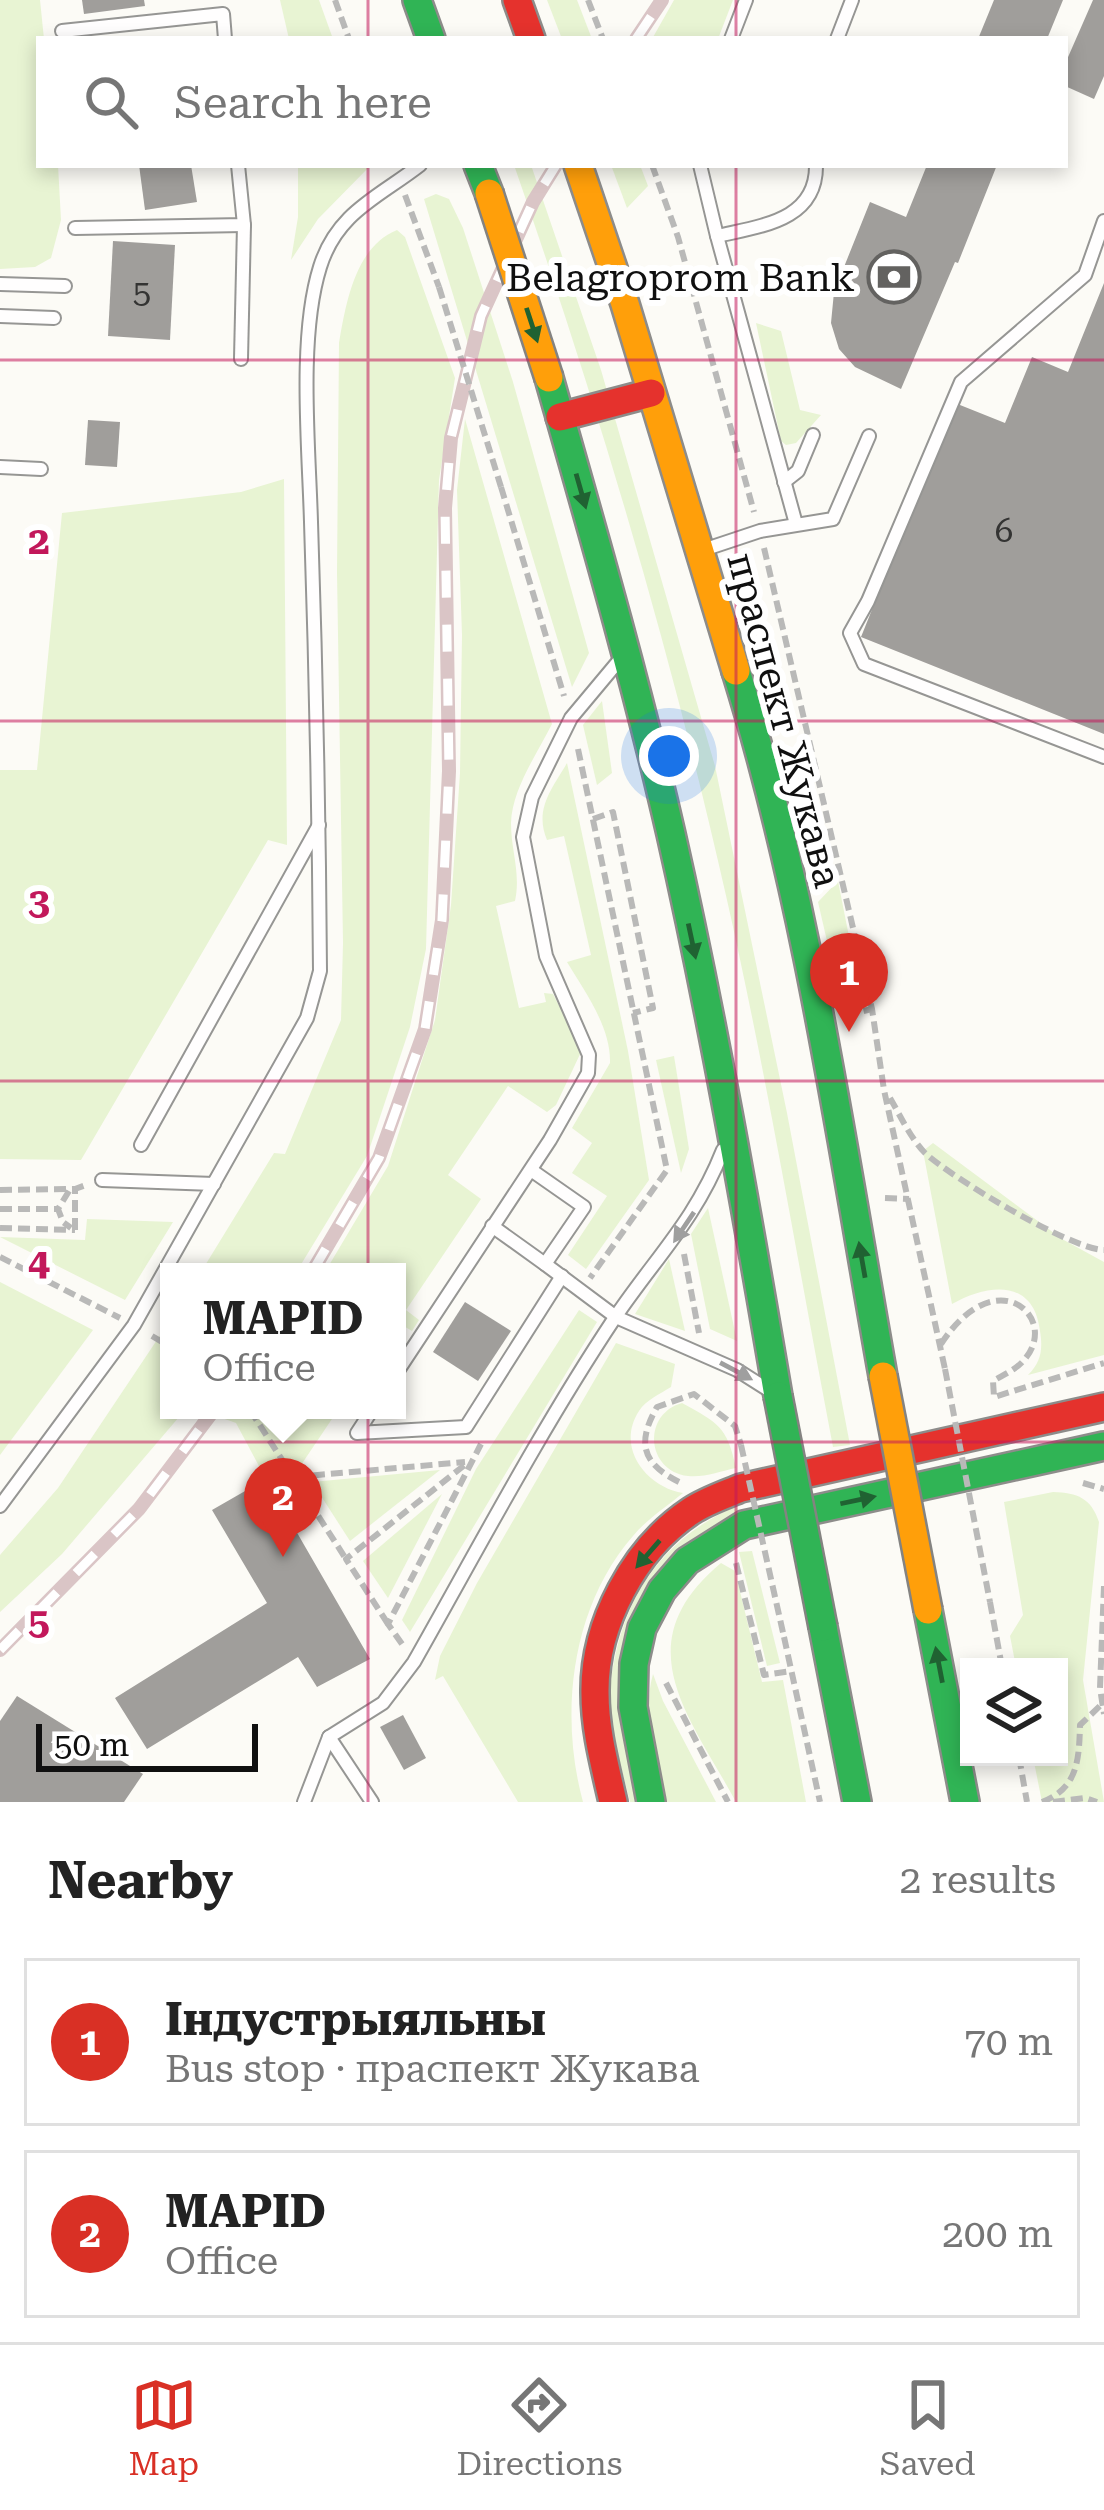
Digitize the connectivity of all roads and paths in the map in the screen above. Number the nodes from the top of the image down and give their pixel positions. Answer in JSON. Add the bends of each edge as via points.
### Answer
{"nodes":[{"id":1,"x":335,"y":0,"type":"edge"},
{"id":2,"x":417,"y":0,"type":"edge"},
{"id":3,"x":517,"y":0,"type":"edge"},
{"id":4,"x":588,"y":0,"type":"edge"},
{"id":5,"x":746,"y":0,"type":"edge"},
{"id":6,"x":852,"y":0,"type":"edge"},
{"id":7,"x":62,"y":31,"type":"dead end"},
{"id":8,"x":225,"y":36,"type":"edge"},
{"id":9,"x":348,"y":36,"type":"edge"},
{"id":10,"x":430,"y":36,"type":"edge"},
{"id":11,"x":530,"y":36,"type":"edge"},
{"id":12,"x":603,"y":36,"type":"edge"},
{"id":13,"x":732,"y":36,"type":"edge"},
{"id":14,"x":838,"y":36,"type":"edge"},
{"id":15,"x":238,"y":168,"type":"edge"},
{"id":16,"x":416,"y":168,"type":"edge"},
{"id":17,"x":479,"y":168,"type":"edge"},
{"id":18,"x":579,"y":168,"type":"edge"},
{"id":19,"x":653,"y":168,"type":"edge"},
{"id":20,"x":701,"y":168,"type":"edge"},
{"id":21,"x":816,"y":168,"type":"edge"},
{"id":22,"x":400,"y":181,"type":"junction"},
{"id":23,"x":1104,"y":221,"type":"edge"},
{"id":24,"x":244,"y":225,"type":"junction"},
{"id":25,"x":75,"y":228,"type":"dead end"},
{"id":26,"x":717,"y":236,"type":"junction"},
{"id":27,"x":0,"y":284,"type":"edge"},
{"id":28,"x":65,"y":286,"type":"dead end"},
{"id":29,"x":0,"y":316,"type":"edge"},
{"id":30,"x":54,"y":318,"type":"dead end"},
{"id":31,"x":241,"y":359,"type":"dead end"},
{"id":32,"x":651,"y":392,"type":"junction"},
{"id":33,"x":560,"y":417,"type":"junction"},
{"id":34,"x":813,"y":435,"type":"dead end"},
{"id":35,"x":869,"y":436,"type":"dead end"},
{"id":36,"x":0,"y":467,"type":"edge"},
{"id":37,"x":41,"y":469,"type":"dead end"},
{"id":38,"x":784,"y":482,"type":"junction"},
{"id":39,"x":796,"y":524,"type":"junction"},
{"id":40,"x":760,"y":531,"type":"junction"},
{"id":41,"x":699,"y":552,"type":"junction"},
{"id":42,"x":626,"y":652,"type":"junction"},
{"id":43,"x":571,"y":718,"type":"junction"},
{"id":44,"x":1104,"y":757,"type":"edge"},
{"id":45,"x":593,"y":819,"type":"junction"},
{"id":46,"x":320,"y":824,"type":"junction"},
{"id":47,"x":633,"y":1013,"type":"junction"},
{"id":48,"x":884,"y":1090,"type":"junction"},
{"id":49,"x":732,"y":1126,"type":"junction"},
{"id":50,"x":141,"y":1145,"type":"dead end"},
{"id":51,"x":530,"y":1170,"type":"junction"},
{"id":52,"x":102,"y":1180,"type":"joint"},
{"id":53,"x":214,"y":1184,"type":"junction"},
{"id":54,"x":75,"y":1189,"type":"junction"},
{"id":55,"x":0,"y":1190,"type":"edge"},
{"id":56,"x":0,"y":1209,"type":"edge"},
{"id":57,"x":58,"y":1209,"type":"junction"},
{"id":58,"x":492,"y":1226,"type":"junction"},
{"id":59,"x":0,"y":1228,"type":"edge"},
{"id":60,"x":75,"y":1230,"type":"junction"},
{"id":61,"x":1104,"y":1250,"type":"edge"},
{"id":62,"x":684,"y":1252,"type":"dead end"},
{"id":63,"x":0,"y":1256,"type":"edge"},
{"id":64,"x":169,"y":1263,"type":"edge"},
{"id":65,"x":545,"y":1264,"type":"junction"},
{"id":66,"x":562,"y":1276,"type":"junction"},
{"id":67,"x":160,"y":1279,"type":"edge"},
{"id":68,"x":581,"y":1290,"type":"junction"},
{"id":69,"x":616,"y":1317,"type":"junction"},
{"id":70,"x":134,"y":1325,"type":"junction"},
{"id":71,"x":700,"y":1333,"type":"dead end"},
{"id":72,"x":940,"y":1344,"type":"junction"},
{"id":73,"x":406,"y":1358,"type":"edge"},
{"id":74,"x":1104,"y":1363,"type":"edge"},
{"id":75,"x":778,"y":1396,"type":"junction"},
{"id":76,"x":1104,"y":1407,"type":"edge"},
{"id":77,"x":256,"y":1419,"type":"edge"},
{"id":78,"x":366,"y":1419,"type":"edge"},
{"id":79,"x":481,"y":1443,"type":"dead end"},
{"id":80,"x":1103,"y":1446,"type":"edge"},
{"id":81,"x":469,"y":1462,"type":"junction"},
{"id":82,"x":295,"y":1477,"type":"junction"},
{"id":83,"x":698,"y":1481,"type":"dead end"},
{"id":84,"x":0,"y":1505,"type":"edge"},
{"id":85,"x":733,"y":1548,"type":"dead end"},
{"id":86,"x":346,"y":1559,"type":"junction"},
{"id":87,"x":1104,"y":1586,"type":"edge"},
{"id":88,"x":388,"y":1624,"type":"junction"},
{"id":89,"x":1000,"y":1658,"type":"edge"},
{"id":90,"x":414,"y":1662,"type":"junction"},
{"id":91,"x":791,"y":1671,"type":"junction"},
{"id":92,"x":664,"y":1681,"type":"dead end"},
{"id":93,"x":1102,"y":1704,"type":"edge"},
{"id":94,"x":1104,"y":1714,"type":"edge"},
{"id":95,"x":328,"y":1737,"type":"junction"},
{"id":96,"x":1021,"y":1766,"type":"edge"},
{"id":97,"x":304,"y":1802,"type":"edge"},
{"id":98,"x":372,"y":1802,"type":"edge"},
{"id":99,"x":613,"y":1802,"type":"edge"},
{"id":100,"x":651,"y":1802,"type":"edge"},
{"id":101,"x":728,"y":1802,"type":"edge"},
{"id":102,"x":820,"y":1802,"type":"edge"},
{"id":103,"x":857,"y":1802,"type":"edge"},
{"id":104,"x":965,"y":1802,"type":"edge"},
{"id":105,"x":1028,"y":1802,"type":"edge"},
{"id":106,"x":1042,"y":1802,"type":"edge"},
{"id":107,"x":1052,"y":1802,"type":"edge"},
{"id":108,"x":1096,"y":1802,"type":"edge"}],
"edges":[{"from":1,"to":9,"type":"path"},
{"from":2,"to":10,"type":"main road"},
{"from":3,"to":11,"type":"main road"},
{"from":4,"to":12,"type":"path"},
{"from":5,"to":13,"type":"lane"},
{"from":6,"to":14,"type":"lane"},
{"from":7,"to":8,"type":"lane","via":[[223,14]]},
{"from":15,"to":24,"type":"lane"},
{"from":16,"to":22,"type":"lane"},
{"from":17,"to":33,"type":"main road","one_way":true,"bridge":true},
{"from":18,"to":32,"type":"main road","name":"праспект Жукава"},
{"from":19,"to":40,"type":"path"},
{"from":20,"to":26,"type":"lane"},
{"from":21,"to":26,"type":"lane","via":[[814,190],[790,216]]},
{"from":22,"to":43,"type":"path","bridge":true},
{"from":22,"to":46,"type":"lane","via":[[356,207],[330,243],[314,302],[309,449]]},
{"from":23,"to":44,"type":"lane","via":[[1085,274],[961,382],[850,633],[863,664]]},
{"from":24,"to":25,"type":"lane"},
{"from":24,"to":31,"type":"lane"},
{"from":26,"to":38,"type":"lane"},
{"from":27,"to":28,"type":"lane"},
{"from":29,"to":30,"type":"lane"},
{"from":32,"to":33,"type":"main road"},
{"from":32,"to":41,"type":"main road","name":"праспект Жукава"},
{"from":33,"to":42,"type":"main road","one_way":true},
{"from":34,"to":38,"type":"lane","via":[[798,471]]},
{"from":35,"to":39,"type":"lane","via":[[833,519]]},
{"from":36,"to":37,"type":"lane"},
{"from":38,"to":39,"type":"lane"},
{"from":39,"to":40,"type":"lane"},
{"from":40,"to":41,"type":"lane"},
{"from":40,"to":48,"type":"path"},
{"from":104,"to":41,"type":"main road","name":"праспект Жукава","one_way":true,"bridge":true,"via":[[773,801]]},
{"from":42,"to":43,"type":"lane"},
{"from":42,"to":49,"type":"main road","one_way":true},
{"from":43,"to":45,"type":"path"},
{"from":43,"to":51,"type":"lane","via":[[532,797],[523,837],[546,956],[589,1055],[589,1073]]},
{"from":45,"to":47,"type":"path"},
{"from":45,"to":47,"type":"path","via":[[613,812],[638,932],[653,1008]]},
{"from":46,"to":50,"type":"lane"},
{"from":46,"to":53,"type":"lane","via":[[320,971],[307,1018]]},
{"from":47,"to":68,"type":"path","via":[[667,1171]]},
{"from":48,"to":61,"type":"path","via":[[923,1151],[1047,1228]]},
{"from":48,"to":72,"type":"path"},
{"from":49,"to":69,"type":"lane","one_way":true,"via":[[698,1205]]},
{"from":49,"to":75,"type":"main road"},
{"from":51,"to":58,"type":"lane"},
{"from":51,"to":65,"type":"lane","via":[[584,1208]]},
{"from":52,"to":53,"type":"lane"},
{"from":52,"to":54,"type":"path"},
{"from":53,"to":64,"type":"lane"},
{"from":54,"to":55,"type":"path"},
{"from":54,"to":57,"type":"path"},
{"from":54,"to":60,"type":"path"},
{"from":56,"to":57,"type":"path"},
{"from":57,"to":60,"type":"path"},
{"from":58,"to":65,"type":"lane"},
{"from":58,"to":73,"type":"lane"},
{"from":59,"to":60,"type":"path"},
{"from":62,"to":71,"type":"path"},
{"from":63,"to":70,"type":"path"},
{"from":65,"to":66,"type":"lane"},
{"from":66,"to":68,"type":"lane"},
{"from":66,"to":78,"type":"lane","via":[[466,1427],[357,1433]]},
{"from":67,"to":70,"type":"lane"},
{"from":68,"to":69,"type":"lane"},
{"from":69,"to":75,"type":"lane","one_way":true},
{"from":69,"to":90,"type":"lane"},
{"from":70,"to":84,"type":"lane"},
{"from":72,"to":74,"type":"path","via":[[957,1319],[981,1304],[1014,1300],[1026,1309],[1033,1344],[1026,1359],[993,1381],[994,1397]]},
{"from":72,"to":89,"type":"path","bridge":true},
{"from":75,"to":103,"type":"main road","bridge":true},
{"from":76,"to":99,"type":"main road","one_way":true,"via":[[741,1488],[689,1511],[639,1560],[610,1620],[596,1684]]},
{"from":77,"to":82,"type":"path"},
{"from":79,"to":81,"type":"path"},
{"from":100,"to":80,"type":"main road","one_way":true,"via":[[633,1707],[634,1664],[642,1628],[687,1561],[744,1525]]},
{"from":81,"to":82,"type":"path"},
{"from":81,"to":86,"type":"path"},
{"from":81,"to":88,"type":"path"},
{"from":82,"to":86,"type":"path"},
{"from":83,"to":91,"type":"path","bridge":true,"via":[[675,1482],[646,1455],[643,1437],[657,1407],[694,1394],[735,1426]]},
{"from":85,"to":91,"type":"path","via":[[764,1675]]},
{"from":86,"to":88,"type":"path"},
{"from":87,"to":93,"type":"path"},
{"from":88,"to":90,"type":"path"},
{"from":90,"to":95,"type":"lane","via":[[382,1703]]},
{"from":91,"to":102,"type":"path"},
{"from":92,"to":101,"type":"path"},
{"from":93,"to":94,"type":"path"},
{"from":93,"to":106,"type":"path","via":[[1080,1725],[1071,1783]]},
{"from":95,"to":97,"type":"lane"},
{"from":95,"to":98,"type":"lane"},
{"from":96,"to":105,"type":"path"},
{"from":107,"to":108,"type":"path"}]}
